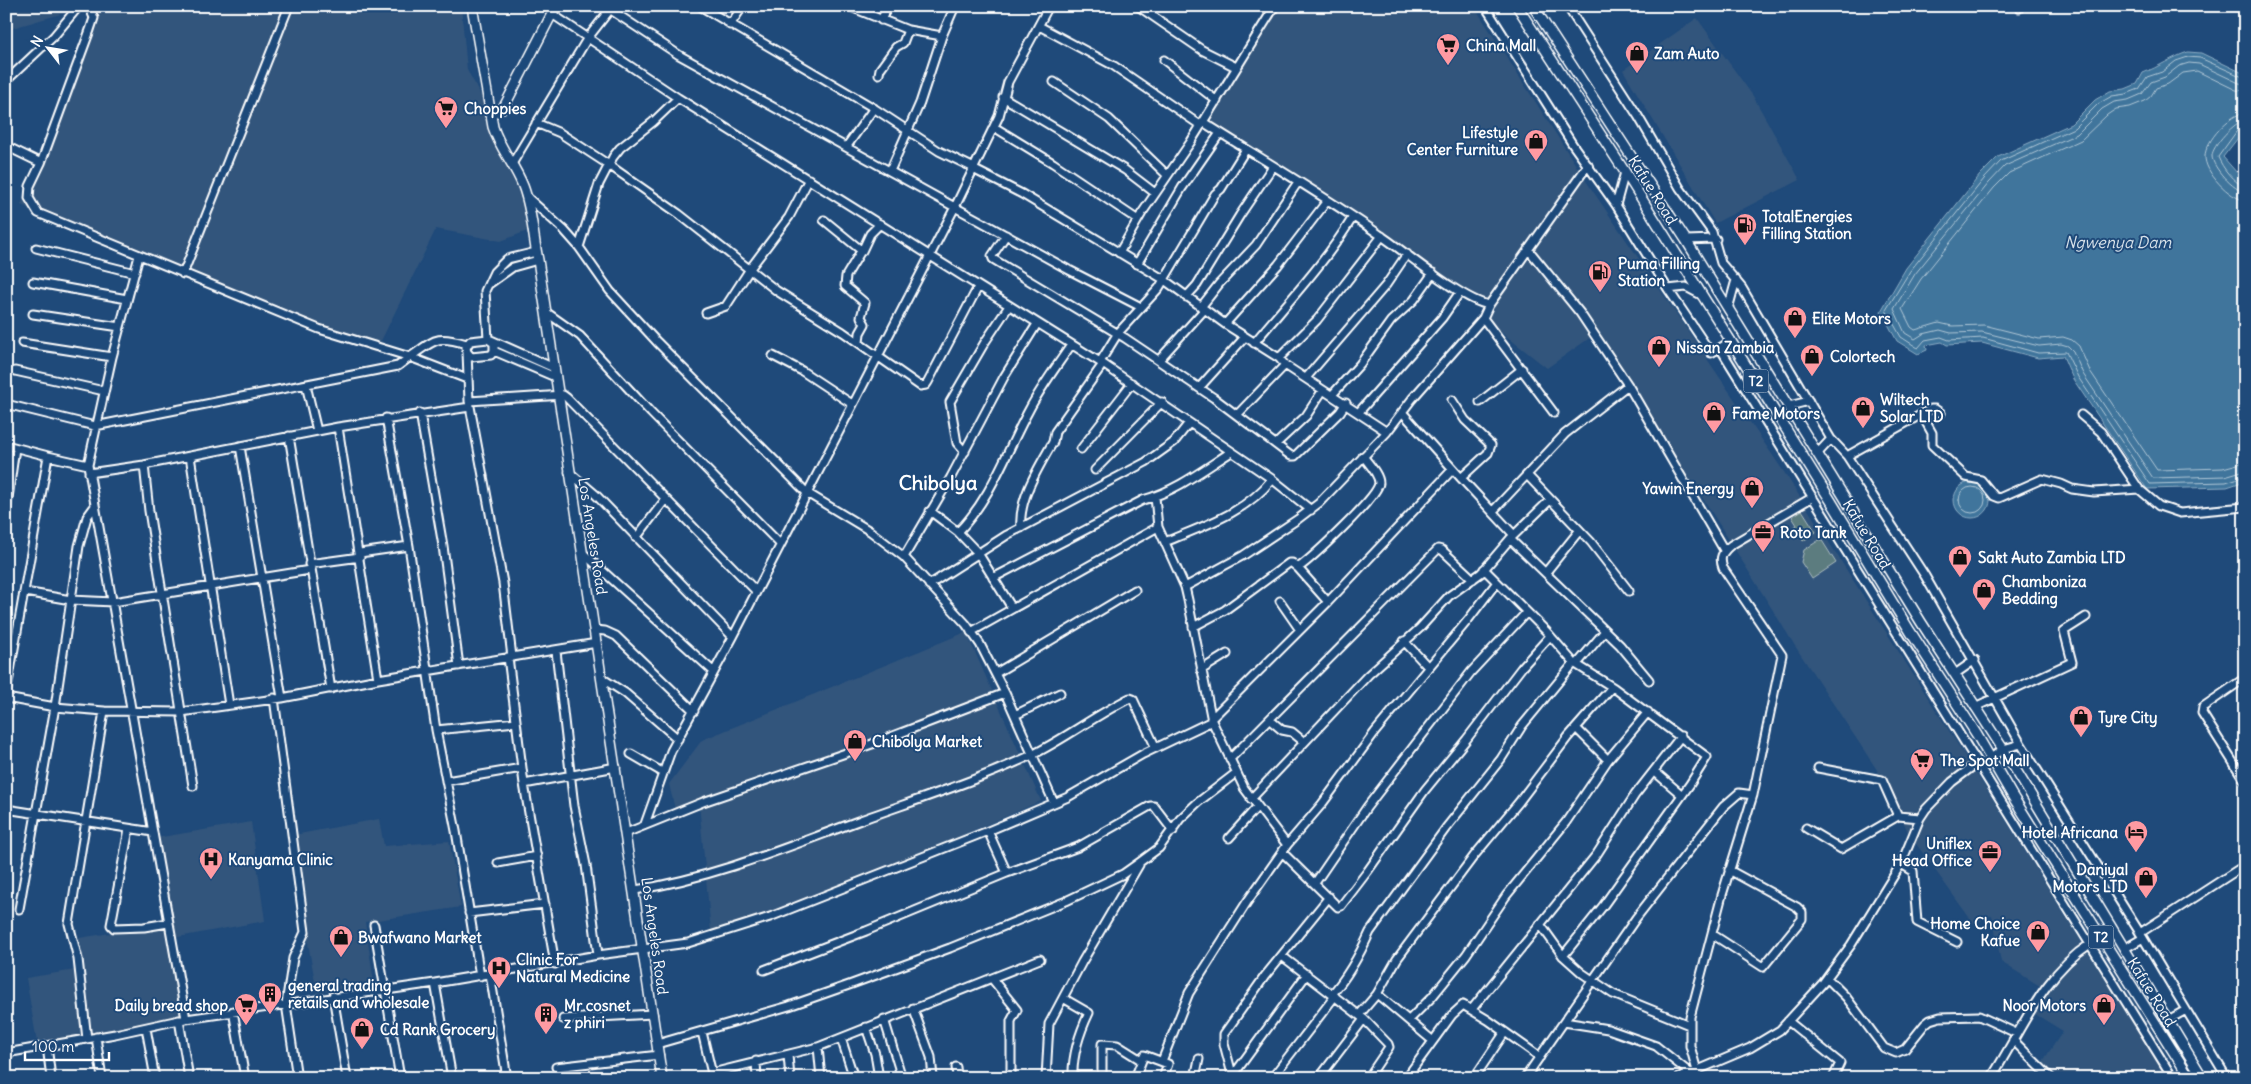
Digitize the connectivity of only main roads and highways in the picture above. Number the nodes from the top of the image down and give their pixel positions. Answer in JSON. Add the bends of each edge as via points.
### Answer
{"nodes":[{"id":1,"x":472,"y":6,"type":"edge"},
{"id":2,"x":1517,"y":6,"type":"edge"},
{"id":3,"x":1533,"y":6,"type":"edge"},
{"id":4,"x":554,"y":10,"type":"edge"},
{"id":5,"x":490,"y":115,"type":"junction"},
{"id":6,"x":662,"y":1078,"type":"edge"},
{"id":7,"x":2190,"y":1078,"type":"edge"},
{"id":8,"x":2203,"y":1078,"type":"edge"}],
"edges":[{"from":1,"to":5,"type":"main road","name":"Los Angeles Road"},
{"from":2,"to":7,"type":"main road","name":"Kafue Road","number":"T2","via":[[1703,296]]},
{"from":3,"to":8,"type":"main road","name":"Kafue Road","number":"T2","via":[[1686,240]]},
{"from":4,"to":5,"type":"main road","via":[[504,106]]},
{"from":5,"to":6,"type":"main road","name":"Los Angeles Road","via":[[498,142],[526,196],[537,256]]}]}
